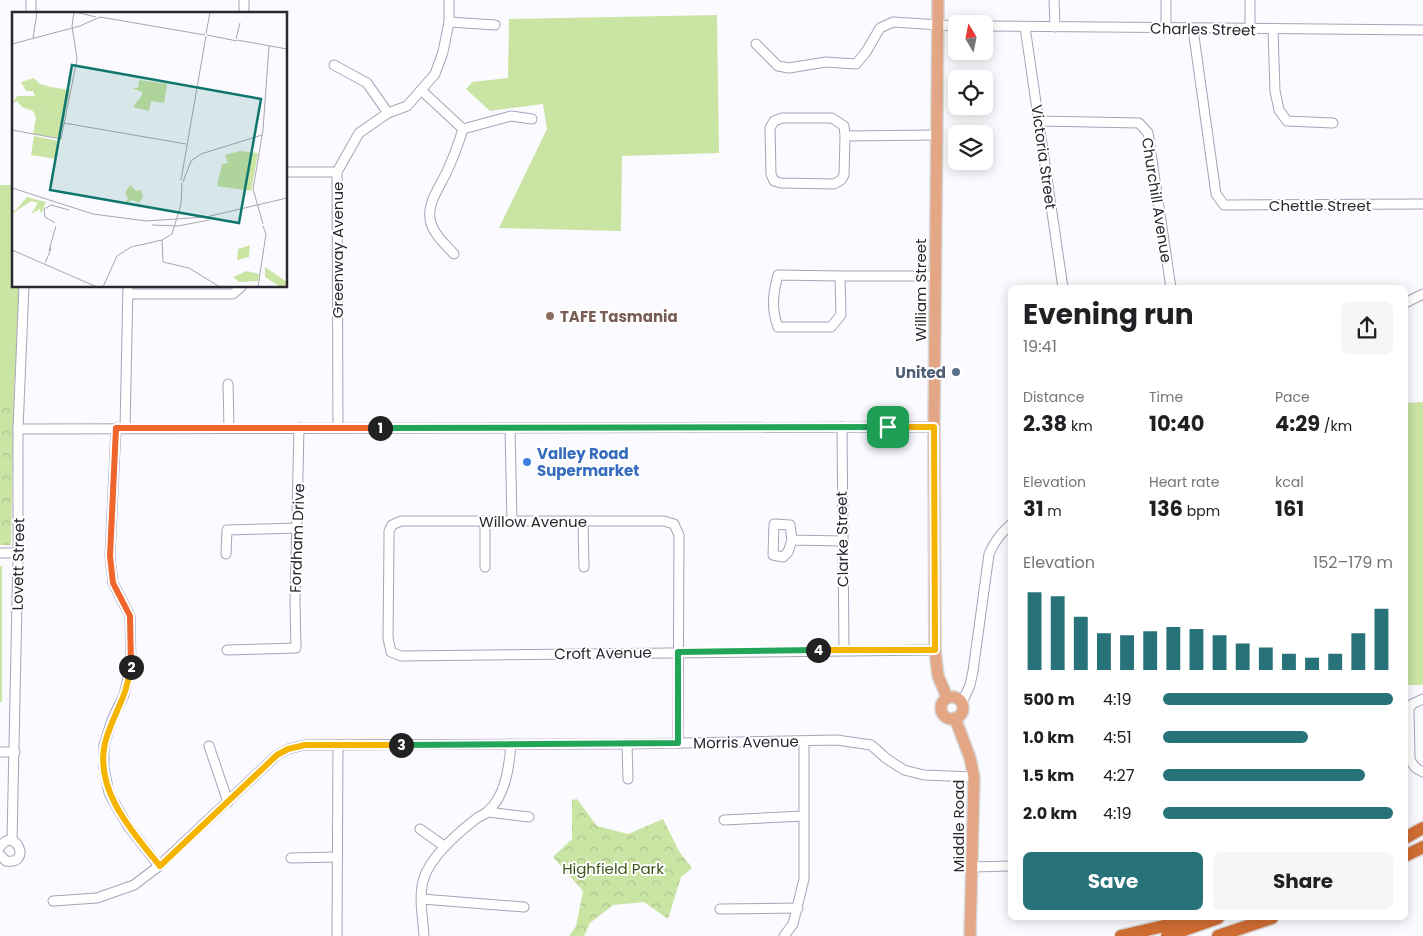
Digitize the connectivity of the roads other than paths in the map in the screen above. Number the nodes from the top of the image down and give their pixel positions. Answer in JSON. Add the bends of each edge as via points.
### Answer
{"nodes":[{"id":1,"x":449,"y":0,"type":"edge"},
{"id":2,"x":938,"y":0,"type":"edge"},
{"id":3,"x":1054,"y":0,"type":"edge"},
{"id":4,"x":1166,"y":0,"type":"edge"},
{"id":5,"x":1250,"y":0,"type":"edge"},
{"id":6,"x":450,"y":22,"type":"junction"},
{"id":7,"x":495,"y":25,"type":"dead end"},
{"id":8,"x":939,"y":26,"type":"junction"},
{"id":9,"x":948,"y":26,"type":"edge"},
{"id":10,"x":993,"y":26,"type":"edge"},
{"id":11,"x":1025,"y":26,"type":"junction"},
{"id":12,"x":1055,"y":27,"type":"junction"},
{"id":13,"x":1166,"y":28,"type":"junction"},
{"id":14,"x":1193,"y":29,"type":"junction"},
{"id":15,"x":1250,"y":29,"type":"junction"},
{"id":16,"x":1273,"y":30,"type":"junction"},
{"id":17,"x":1423,"y":30,"type":"edge"},
{"id":18,"x":756,"y":44,"type":"dead end"},
{"id":19,"x":334,"y":65,"type":"dead end"},
{"id":20,"x":421,"y":90,"type":"junction"},
{"id":21,"x":388,"y":113,"type":"junction"},
{"id":22,"x":532,"y":119,"type":"dead end"},
{"id":23,"x":1040,"y":121,"type":"junction"},
{"id":24,"x":1333,"y":123,"type":"dead end"},
{"id":25,"x":463,"y":129,"type":"junction"},
{"id":26,"x":936,"y":135,"type":"junction"},
{"id":27,"x":846,"y":136,"type":"junction"},
{"id":28,"x":288,"y":172,"type":"edge"},
{"id":29,"x":337,"y":172,"type":"junction"},
{"id":30,"x":1423,"y":204,"type":"edge"},
{"id":31,"x":454,"y":254,"type":"dead end"},
{"id":32,"x":840,"y":276,"type":"junction"},
{"id":33,"x":935,"y":276,"type":"junction"},
{"id":34,"x":1063,"y":285,"type":"edge"},
{"id":35,"x":1171,"y":285,"type":"edge"},
{"id":36,"x":24,"y":288,"type":"edge"},
{"id":37,"x":240,"y":288,"type":"edge"},
{"id":38,"x":128,"y":290,"type":"edge"},
{"id":39,"x":1423,"y":294,"type":"edge"},
{"id":40,"x":1408,"y":302,"type":"edge"},
{"id":41,"x":228,"y":384,"type":"dead end"},
{"id":42,"x":842,"y":427,"type":"junction"},
{"id":43,"x":934,"y":427,"type":"junction"},
{"id":44,"x":120,"y":428,"type":"junction"},
{"id":45,"x":229,"y":428,"type":"junction"},
{"id":46,"x":300,"y":428,"type":"junction"},
{"id":47,"x":338,"y":428,"type":"junction"},
{"id":48,"x":510,"y":428,"type":"junction"},
{"id":49,"x":18,"y":429,"type":"junction"},
{"id":50,"x":485,"y":521,"type":"junction"},
{"id":51,"x":512,"y":521,"type":"junction"},
{"id":52,"x":583,"y":522,"type":"junction"},
{"id":53,"x":1008,"y":527,"type":"edge"},
{"id":54,"x":298,"y":528,"type":"junction"},
{"id":55,"x":792,"y":540,"type":"dead end"},
{"id":56,"x":842,"y":542,"type":"junction"},
{"id":57,"x":18,"y":553,"type":"junction"},
{"id":58,"x":0,"y":554,"type":"edge"},
{"id":59,"x":226,"y":554,"type":"dead end"},
{"id":60,"x":485,"y":567,"type":"dead end"},
{"id":61,"x":584,"y":567,"type":"dead end"},
{"id":62,"x":227,"y":650,"type":"dead end"},
{"id":63,"x":844,"y":650,"type":"junction"},
{"id":64,"x":935,"y":650,"type":"junction"},
{"id":65,"x":391,"y":652,"type":"joint"},
{"id":66,"x":678,"y":652,"type":"junction"},
{"id":67,"x":947,"y":697,"type":"junction"},
{"id":68,"x":1423,"y":699,"type":"edge"},
{"id":69,"x":962,"y":703,"type":"junction"},
{"id":70,"x":955,"y":718,"type":"junction"},
{"id":71,"x":804,"y":741,"type":"junction"},
{"id":72,"x":678,"y":743,"type":"junction"},
{"id":73,"x":511,"y":744,"type":"junction"},
{"id":74,"x":627,"y":744,"type":"junction"},
{"id":75,"x":338,"y":745,"type":"junction"},
{"id":76,"x":209,"y":746,"type":"dead end"},
{"id":77,"x":0,"y":752,"type":"edge"},
{"id":78,"x":15,"y":752,"type":"junction"},
{"id":79,"x":1423,"y":772,"type":"edge"},
{"id":80,"x":974,"y":778,"type":"junction"},
{"id":81,"x":628,"y":779,"type":"dead end"},
{"id":82,"x":228,"y":802,"type":"junction"},
{"id":83,"x":488,"y":812,"type":"junction"},
{"id":84,"x":804,"y":816,"type":"junction"},
{"id":85,"x":528,"y":817,"type":"dead end"},
{"id":86,"x":724,"y":820,"type":"dead end"},
{"id":87,"x":1423,"y":828,"type":"edge"},
{"id":88,"x":420,"y":829,"type":"dead end"},
{"id":89,"x":1408,"y":836,"type":"edge"},
{"id":90,"x":12,"y":841,"type":"junction"},
{"id":91,"x":444,"y":846,"type":"junction"},
{"id":92,"x":0,"y":847,"type":"edge"},
{"id":93,"x":1423,"y":847,"type":"edge"},
{"id":94,"x":1408,"y":854,"type":"edge"},
{"id":95,"x":0,"y":856,"type":"edge"},
{"id":96,"x":337,"y":857,"type":"junction"},
{"id":97,"x":291,"y":858,"type":"dead end"},
{"id":98,"x":160,"y":866,"type":"junction"},
{"id":99,"x":973,"y":866,"type":"junction"},
{"id":100,"x":1008,"y":866,"type":"edge"},
{"id":101,"x":422,"y":899,"type":"junction"},
{"id":102,"x":53,"y":901,"type":"dead end"},
{"id":103,"x":524,"y":907,"type":"dead end"},
{"id":104,"x":798,"y":908,"type":"junction"},
{"id":105,"x":720,"y":909,"type":"dead end"},
{"id":106,"x":1189,"y":920,"type":"edge"},
{"id":107,"x":1212,"y":920,"type":"edge"},
{"id":108,"x":1265,"y":920,"type":"edge"},
{"id":109,"x":1267,"y":920,"type":"edge"},
{"id":110,"x":789,"y":934,"type":"edge"},
{"id":111,"x":338,"y":936,"type":"edge"},
{"id":112,"x":424,"y":936,"type":"edge"},
{"id":113,"x":970,"y":936,"type":"edge"},
{"id":114,"x":1121,"y":936,"type":"edge"},
{"id":115,"x":1167,"y":936,"type":"edge"},
{"id":116,"x":1218,"y":936,"type":"edge"},
{"id":117,"x":1231,"y":936,"type":"edge"}],
"edges":[{"from":1,"to":6,"type":"street","name":"Greenway Avenue"},
{"from":2,"to":8,"type":"main road","name":"William Street"},
{"from":3,"to":12,"type":"street"},
{"from":4,"to":13,"type":"street"},
{"from":5,"to":15,"type":"street"},
{"from":6,"to":7,"type":"street"},
{"from":6,"to":20,"type":"street","name":"Greenway Avenue","via":[[435,74]]},
{"from":8,"to":9,"type":"street"},
{"from":8,"to":18,"type":"street","via":[[893,22],[880,28],[856,64],[826,62],[789,68],[778,66]]},
{"from":8,"to":26,"type":"main road","name":"William Street"},
{"from":10,"to":11,"type":"street","name":"Charles Street"},
{"from":11,"to":12,"type":"street","name":"Charles Street"},
{"from":11,"to":23,"type":"street","name":"Victoria Street"},
{"from":12,"to":13,"type":"street","name":"Charles Street"},
{"from":13,"to":14,"type":"street","name":"Charles Street"},
{"from":14,"to":15,"type":"street","name":"Charles Street"},
{"from":14,"to":30,"type":"street","name":"Chettle Street","via":[[1216,194],[1224,205]]},
{"from":15,"to":16,"type":"street","name":"Charles Street"},
{"from":16,"to":17,"type":"street","name":"Charles Street"},
{"from":16,"to":24,"type":"street","via":[[1275,91],[1279,110],[1287,122]]},
{"from":19,"to":21,"type":"street","via":[[367,83]]},
{"from":20,"to":21,"type":"street","name":"Greenway Avenue","via":[[407,106]]},
{"from":20,"to":25,"type":"street"},
{"from":21,"to":29,"type":"street","name":"Greenway Avenue","via":[[359,133]]},
{"from":22,"to":25,"type":"street","via":[[511,116]]},
{"from":23,"to":34,"type":"street","name":"Victoria Street"},
{"from":23,"to":35,"type":"street","name":"Churchill Avenue","via":[[1139,123],[1148,132]]},
{"from":25,"to":31,"type":"street","via":[[429,214],[437,235]]},
{"from":26,"to":27,"type":"street"},
{"from":26,"to":33,"type":"main road","name":"William Street"},
{"from":27,"to":27,"type":"street","via":[[841,180],[834,184],[774,181],[770,128],[774,121],[782,118],[832,118],[844,126]]},
{"from":28,"to":29,"type":"street"},
{"from":29,"to":47,"type":"street","name":"Greenway Avenue"},
{"from":32,"to":32,"type":"street","via":[[841,316],[831,327],[778,327],[773,315],[778,275]]},
{"from":32,"to":33,"type":"street"},
{"from":33,"to":43,"type":"main road","name":"William Street"},
{"from":36,"to":49,"type":"street","name":"Lovett Street"},
{"from":37,"to":38,"type":"street","via":[[233,294]]},
{"from":38,"to":44,"type":"street"},
{"from":39,"to":40,"type":"street"},
{"from":41,"to":45,"type":"street"},
{"from":42,"to":43,"type":"street"},
{"from":42,"to":48,"type":"street"},
{"from":42,"to":56,"type":"street","name":"Clarke Street"},
{"from":43,"to":64,"type":"main road","name":"William Street"},
{"from":44,"to":45,"type":"street"},
{"from":44,"to":49,"type":"street"},
{"from":44,"to":98,"type":"street","via":[[110,556],[113,583],[130,616],[131,666],[124,695],[104,745],[104,768],[109,793],[118,809]]},
{"from":45,"to":46,"type":"street"},
{"from":46,"to":47,"type":"street"},
{"from":46,"to":54,"type":"street","name":"Fordham Drive"},
{"from":47,"to":48,"type":"street"},
{"from":48,"to":51,"type":"street"},
{"from":49,"to":57,"type":"street","name":"Lovett Street"},
{"from":50,"to":51,"type":"street","name":"Willow Avenue"},
{"from":50,"to":60,"type":"street"},
{"from":50,"to":65,"type":"street","name":"Willow Avenue","via":[[401,521],[392,524],[389,531],[388,638]]},
{"from":51,"to":52,"type":"street","name":"Willow Avenue"},
{"from":52,"to":61,"type":"street"},
{"from":52,"to":66,"type":"street","name":"Willow Avenue","via":[[664,521],[674,524],[679,535]]},
{"from":53,"to":69,"type":"street","via":[[998,536],[989,554],[972,678]]},
{"from":54,"to":59,"type":"street","via":[[227,530]]},
{"from":54,"to":62,"type":"street","name":"Fordham Drive","via":[[296,648]]},
{"from":55,"to":56,"type":"street"},
{"from":56,"to":63,"type":"street","name":"Clarke Street"},
{"from":57,"to":58,"type":"street"},
{"from":57,"to":78,"type":"street","name":"Lovett Street"},
{"from":63,"to":64,"type":"street","name":"Croft Avenue"},
{"from":63,"to":66,"type":"street","name":"Croft Avenue"},
{"from":64,"to":67,"type":"main road","name":"William Street","via":[[938,676]]},
{"from":65,"to":66,"type":"street","name":"Croft Avenue","via":[[401,656]]},
{"from":66,"to":72,"type":"street"},
{"from":67,"to":69,"type":"main road","via":[[957,697]]},
{"from":67,"to":70,"type":"main road","via":[[940,710],[947,718]]},
{"from":68,"to":79,"type":"street","via":[[1409,709],[1410,759],[1412,765]]},
{"from":69,"to":70,"type":"main road","via":[[962,711]]},
{"from":70,"to":80,"type":"main road","name":"Middle Road"},
{"from":71,"to":72,"type":"street","name":"Morris Avenue"},
{"from":71,"to":80,"type":"street","name":"Morris Avenue","via":[[837,740],[871,745],[904,770],[924,775]]},
{"from":71,"to":84,"type":"street"},
{"from":72,"to":74,"type":"street","name":"Morris Avenue"},
{"from":73,"to":74,"type":"street","name":"Morris Avenue"},
{"from":73,"to":75,"type":"street","name":"Morris Avenue"},
{"from":73,"to":83,"type":"street","via":[[509,770]]},
{"from":74,"to":81,"type":"street"},
{"from":75,"to":82,"type":"street","name":"Morris Avenue","via":[[305,745],[288,749],[277,755]]},
{"from":75,"to":96,"type":"street"},
{"from":76,"to":82,"type":"street"},
{"from":77,"to":78,"type":"street"},
{"from":78,"to":90,"type":"street","name":"Lovett Street"},
{"from":80,"to":99,"type":"main road","name":"Middle Road"},
{"from":82,"to":98,"type":"street","name":"Morris Avenue"},
{"from":83,"to":85,"type":"street"},
{"from":83,"to":91,"type":"street"},
{"from":84,"to":86,"type":"street"},
{"from":84,"to":104,"type":"street","via":[[804,879]]},
{"from":87,"to":89,"type":"highway"},
{"from":88,"to":91,"type":"street"},
{"from":90,"to":92,"type":"street","via":[[4,842]]},
{"from":90,"to":95,"type":"street","name":"Lovett Street","via":[[20,847],[18,858],[9,862]]},
{"from":91,"to":101,"type":"street","via":[[424,878]]},
{"from":93,"to":94,"type":"highway"},
{"from":96,"to":97,"type":"street"},
{"from":96,"to":111,"type":"street"},
{"from":98,"to":102,"type":"street","name":"Morris Avenue","via":[[134,885],[97,898]]},
{"from":99,"to":100,"type":"street"},
{"from":99,"to":113,"type":"main road","name":"Middle Road"},
{"from":101,"to":103,"type":"street"},
{"from":101,"to":112,"type":"street"},
{"from":104,"to":105,"type":"street"},
{"from":104,"to":110,"type":"street"},
{"from":106,"to":114,"type":"highway"},
{"from":107,"to":115,"type":"highway"},
{"from":108,"to":116,"type":"highway"},
{"from":109,"to":117,"type":"highway"}]}
